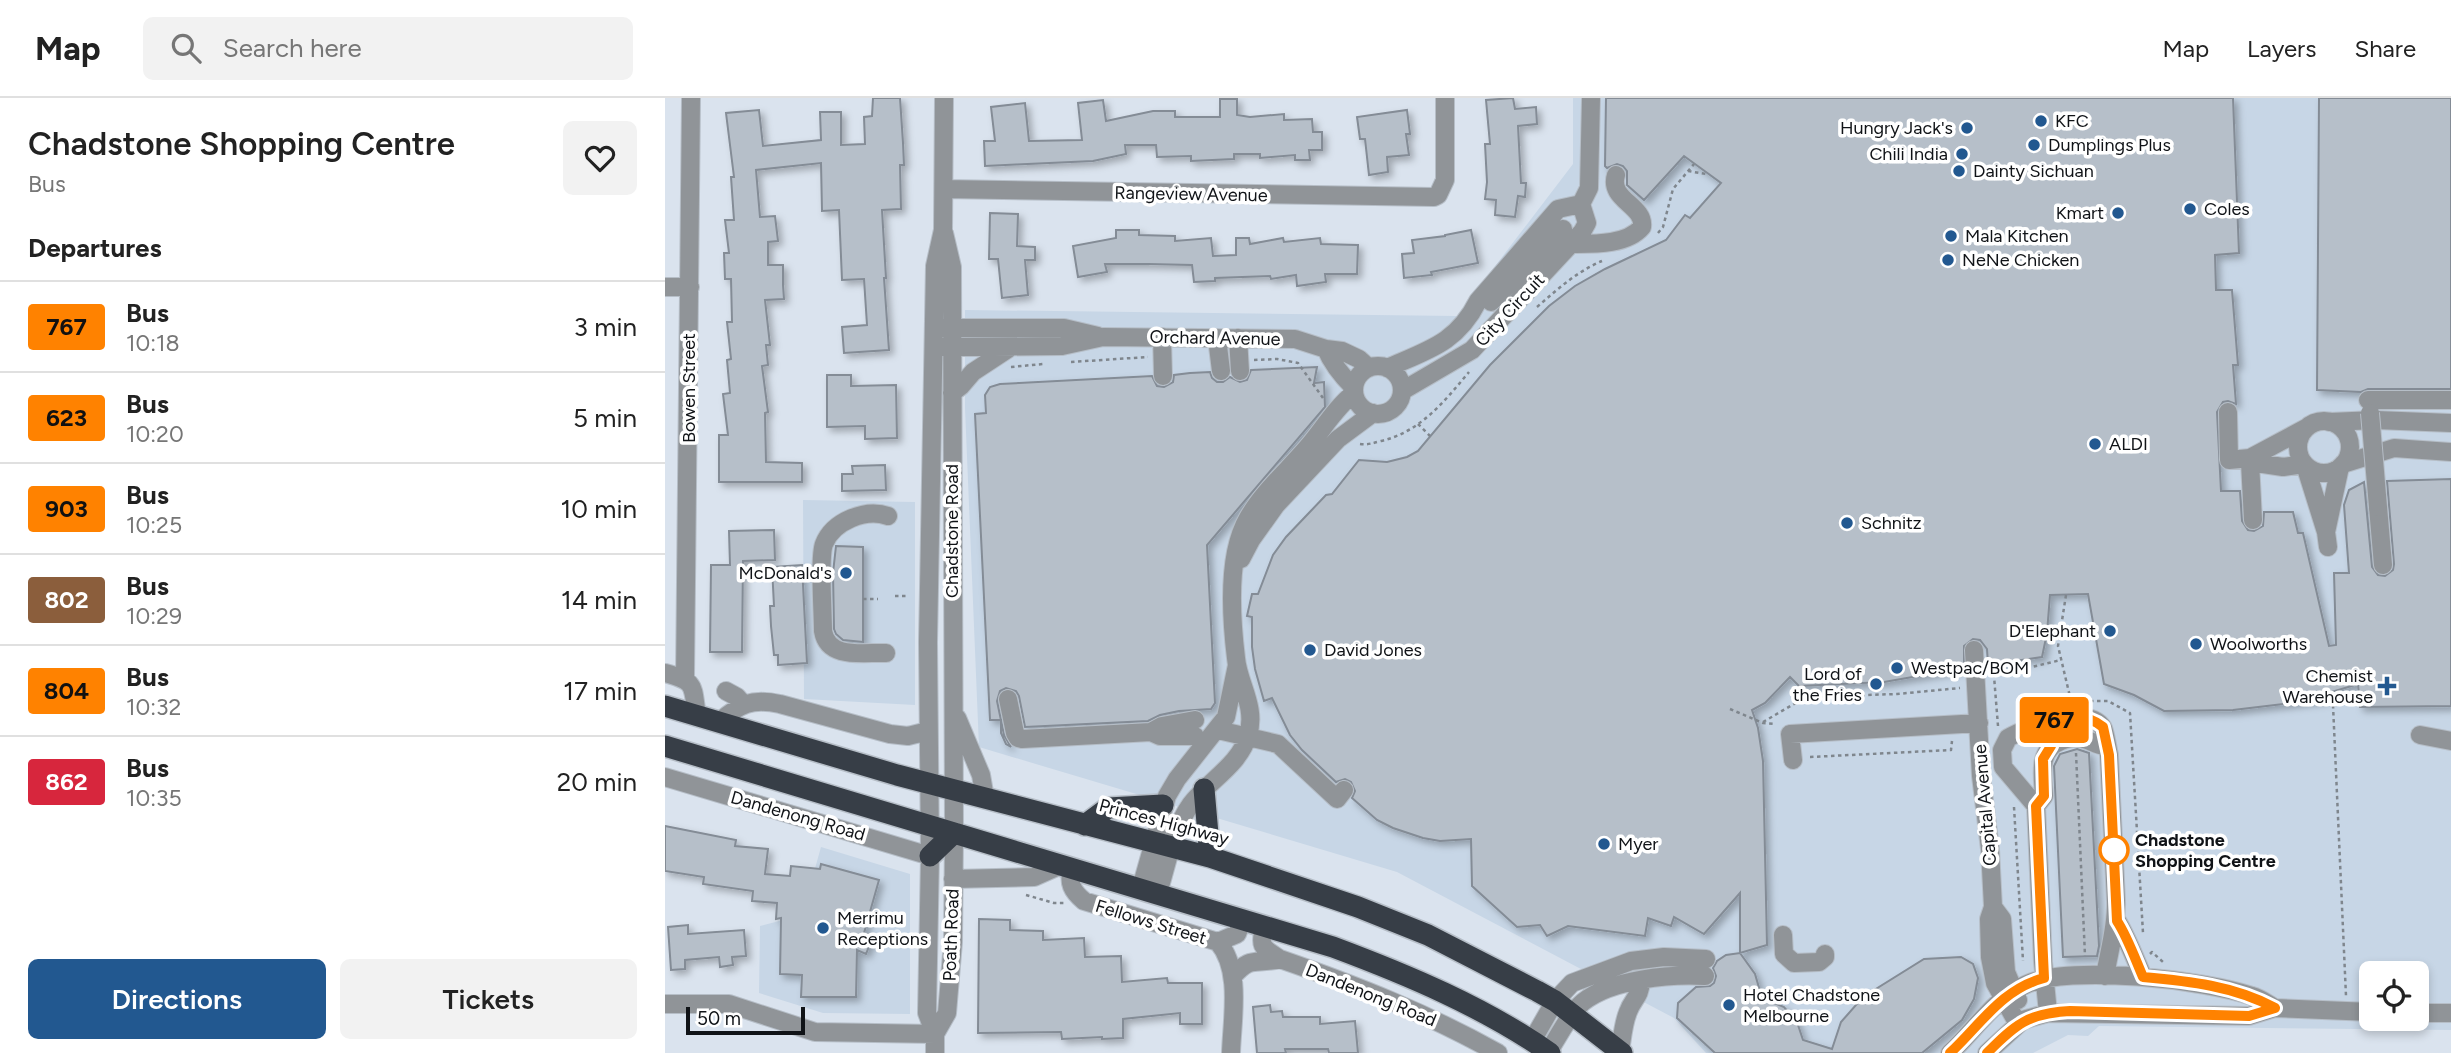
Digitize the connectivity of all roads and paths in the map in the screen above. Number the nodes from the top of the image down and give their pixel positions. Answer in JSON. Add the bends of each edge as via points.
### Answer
{"nodes":[{"id":1,"x":691,"y":98,"type":"edge"},
{"id":2,"x":944,"y":98,"type":"edge"},
{"id":3,"x":1445,"y":98,"type":"edge"},
{"id":4,"x":1591,"y":98,"type":"edge"},
{"id":5,"x":1687,"y":170,"type":"dead end"},
{"id":6,"x":1706,"y":174,"type":"dead end"},
{"id":7,"x":1616,"y":175,"type":"dead end"},
{"id":8,"x":944,"y":189,"type":"junction"},
{"id":9,"x":1581,"y":204,"type":"junction"},
{"id":10,"x":1568,"y":237,"type":"junction"},
{"id":11,"x":1517,"y":281,"type":"junction"},
{"id":12,"x":665,"y":287,"type":"edge"},
{"id":13,"x":689,"y":287,"type":"junction"},
{"id":14,"x":1471,"y":315,"type":"junction"},
{"id":15,"x":943,"y":328,"type":"junction"},
{"id":16,"x":1489,"y":333,"type":"junction"},
{"id":17,"x":1103,"y":337,"type":"junction"},
{"id":18,"x":1162,"y":337,"type":"junction"},
{"id":19,"x":1217,"y":338,"type":"junction"},
{"id":20,"x":1238,"y":338,"type":"junction"},
{"id":21,"x":943,"y":347,"type":"junction"},
{"id":22,"x":1011,"y":347,"type":"junction"},
{"id":23,"x":1327,"y":349,"type":"junction"},
{"id":24,"x":1163,"y":356,"type":"junction"},
{"id":25,"x":1062,"y":363,"type":"dead end"},
{"id":26,"x":1050,"y":364,"type":"dead end"},
{"id":27,"x":1300,"y":364,"type":"dead end"},
{"id":28,"x":1240,"y":366,"type":"joint"},
{"id":29,"x":999,"y":367,"type":"dead end"},
{"id":30,"x":1378,"y":368,"type":"junction"},
{"id":31,"x":1221,"y":372,"type":"dead end"},
{"id":32,"x":1163,"y":376,"type":"dead end"},
{"id":33,"x":1354,"y":391,"type":"junction"},
{"id":34,"x":1402,"y":391,"type":"junction"},
{"id":35,"x":952,"y":393,"type":"junction"},
{"id":36,"x":2451,"y":401,"type":"edge"},
{"id":37,"x":2228,"y":412,"type":"dead end"},
{"id":38,"x":1373,"y":413,"type":"junction"},
{"id":39,"x":2327,"y":422,"type":"junction"},
{"id":40,"x":2451,"y":423,"type":"edge"},
{"id":41,"x":1418,"y":424,"type":"dead end"},
{"id":42,"x":2309,"y":426,"type":"junction"},
{"id":43,"x":1430,"y":436,"type":"dead end"},
{"id":44,"x":2451,"y":452,"type":"edge"},
{"id":45,"x":2250,"y":460,"type":"junction"},
{"id":46,"x":2305,"y":465,"type":"junction"},
{"id":47,"x":2342,"y":466,"type":"junction"},
{"id":48,"x":888,"y":516,"type":"dead end"},
{"id":49,"x":2253,"y":520,"type":"dead end"},
{"id":50,"x":2383,"y":565,"type":"dead end"},
{"id":51,"x":1234,"y":583,"type":"junction"},
{"id":52,"x":2066,"y":594,"type":"dead end"},
{"id":53,"x":895,"y":596,"type":"dead end"},
{"id":54,"x":908,"y":596,"type":"dead end"},
{"id":55,"x":863,"y":599,"type":"dead end"},
{"id":56,"x":878,"y":599,"type":"dead end"},
{"id":57,"x":1974,"y":650,"type":"dead end"},
{"id":58,"x":886,"y":653,"type":"dead end"},
{"id":59,"x":2061,"y":660,"type":"junction"},
{"id":60,"x":1237,"y":665,"type":"junction"},
{"id":61,"x":665,"y":673,"type":"edge"},
{"id":62,"x":685,"y":679,"type":"junction"},
{"id":63,"x":1966,"y":687,"type":"dead end"},
{"id":64,"x":726,"y":691,"type":"dead end"},
{"id":65,"x":1008,"y":699,"type":"dead end"},
{"id":66,"x":2084,"y":701,"type":"dead end"},
{"id":67,"x":743,"y":704,"type":"junction"},
{"id":68,"x":2333,"y":705,"type":"dead end"},
{"id":69,"x":665,"y":706,"type":"edge"},
{"id":70,"x":2072,"y":708,"type":"dead end"},
{"id":71,"x":954,"y":712,"type":"junction"},
{"id":72,"x":697,"y":716,"type":"junction"},
{"id":73,"x":719,"y":722,"type":"junction"},
{"id":74,"x":1763,"y":723,"type":"dead end"},
{"id":75,"x":1979,"y":723,"type":"junction"},
{"id":76,"x":2036,"y":727,"type":"junction"},
{"id":77,"x":1195,"y":729,"type":"junction"},
{"id":78,"x":1218,"y":730,"type":"junction"},
{"id":79,"x":1999,"y":730,"type":"dead end"},
{"id":80,"x":928,"y":731,"type":"junction"},
{"id":81,"x":2451,"y":732,"type":"edge"},
{"id":82,"x":1248,"y":736,"type":"junction"},
{"id":83,"x":2451,"y":741,"type":"edge"},
{"id":84,"x":665,"y":746,"type":"edge"},
{"id":85,"x":2051,"y":746,"type":"junction"},
{"id":86,"x":2075,"y":746,"type":"dead end"},
{"id":87,"x":2105,"y":746,"type":"junction"},
{"id":88,"x":1793,"y":760,"type":"dead end"},
{"id":89,"x":665,"y":777,"type":"edge"},
{"id":90,"x":929,"y":783,"type":"junction"},
{"id":91,"x":954,"y":789,"type":"junction"},
{"id":92,"x":1204,"y":789,"type":"junction"},
{"id":93,"x":1344,"y":790,"type":"dead end"},
{"id":94,"x":985,"y":798,"type":"junction"},
{"id":95,"x":1163,"y":806,"type":"junction"},
{"id":96,"x":2014,"y":806,"type":"dead end"},
{"id":97,"x":2036,"y":806,"type":"junction"},
{"id":98,"x":930,"y":825,"type":"junction"},
{"id":99,"x":1085,"y":825,"type":"junction"},
{"id":100,"x":954,"y":833,"type":"junction"},
{"id":101,"x":1162,"y":845,"type":"junction"},
{"id":102,"x":930,"y":856,"type":"junction"},
{"id":103,"x":1210,"y":857,"type":"junction"},
{"id":104,"x":1067,"y":867,"type":"junction"},
{"id":105,"x":953,"y":879,"type":"junction"},
{"id":106,"x":1150,"y":891,"type":"junction"},
{"id":107,"x":1243,"y":919,"type":"junction"},
{"id":108,"x":2117,"y":921,"type":"junction"},
{"id":109,"x":1265,"y":926,"type":"junction"},
{"id":110,"x":1783,"y":935,"type":"dead end"},
{"id":111,"x":1218,"y":942,"type":"junction"},
{"id":112,"x":2143,"y":943,"type":"dead end"},
{"id":113,"x":1825,"y":954,"type":"dead end"},
{"id":114,"x":2085,"y":956,"type":"dead end"},
{"id":115,"x":2144,"y":957,"type":"dead end"},
{"id":116,"x":1280,"y":959,"type":"junction"},
{"id":117,"x":2166,"y":962,"type":"dead end"},
{"id":118,"x":2024,"y":965,"type":"dead end"},
{"id":119,"x":1233,"y":976,"type":"junction"},
{"id":120,"x":2105,"y":976,"type":"junction"},
{"id":121,"x":2143,"y":977,"type":"junction"},
{"id":122,"x":2044,"y":978,"type":"junction"},
{"id":123,"x":1641,"y":981,"type":"junction"},
{"id":124,"x":2008,"y":995,"type":"junction"},
{"id":125,"x":1555,"y":1001,"type":"junction"},
{"id":126,"x":665,"y":1004,"type":"edge"},
{"id":127,"x":2275,"y":1008,"type":"junction"},
{"id":128,"x":2347,"y":1011,"type":"junction"},
{"id":129,"x":2359,"y":1012,"type":"edge"},
{"id":130,"x":2048,"y":1013,"type":"junction"},
{"id":131,"x":2429,"y":1013,"type":"edge"},
{"id":132,"x":2451,"y":1013,"type":"edge"},
{"id":133,"x":1573,"y":1015,"type":"junction"},
{"id":134,"x":2023,"y":1021,"type":"junction"},
{"id":135,"x":935,"y":1034,"type":"junction"},
{"id":136,"x":1543,"y":1048,"type":"edge"},
{"id":137,"x":935,"y":1053,"type":"edge"},
{"id":138,"x":1231,"y":1053,"type":"edge"},
{"id":139,"x":1499,"y":1053,"type":"edge"},
{"id":140,"x":1621,"y":1053,"type":"edge"},
{"id":141,"x":1950,"y":1053,"type":"edge"},
{"id":142,"x":1987,"y":1053,"type":"edge"}],
"edges":[{"from":1,"to":13,"type":"street","name":"Bowen Street"},
{"from":2,"to":8,"type":"street","name":"Chadstone Road"},
{"from":3,"to":8,"type":"street","name":"Rangeview Avenue","via":[[1445,180],[1438,195]]},
{"from":4,"to":9,"type":"street","name":"City Circuit","via":[[1598,130],[1590,188]]},
{"from":5,"to":6,"type":"path"},
{"from":7,"to":10,"type":"street","via":[[1615,187],[1641,216],[1642,227],[1609,242]]},
{"from":8,"to":15,"type":"street","name":"Chadstone Road","via":[[943,230],[952,267]]},
{"from":9,"to":10,"type":"street","name":"City Circuit","via":[[1587,223]]},
{"from":9,"to":14,"type":"street","name":"City Circuit","via":[[1558,209]]},
{"from":10,"to":11,"type":"street"},
{"from":10,"to":16,"type":"street","name":"City Circuit"},
{"from":11,"to":14,"type":"street"},
{"from":11,"to":16,"type":"street","via":[[1515,290],[1488,321]]},
{"from":12,"to":13,"type":"street"},
{"from":13,"to":62,"type":"street","name":"Bowen Street"},
{"from":14,"to":30,"type":"street","name":"City Circuit","via":[[1439,345]]},
{"from":15,"to":17,"type":"street","name":"Orchard Avenue","via":[[1064,328]]},
{"from":15,"to":21,"type":"street","name":"Chadstone Road"},
{"from":16,"to":34,"type":"street","name":"City Circuit","via":[[1466,354]]},
{"from":17,"to":18,"type":"street","name":"Orchard Avenue"},
{"from":17,"to":22,"type":"street","name":"Orchard Avenue","via":[[1062,346]]},
{"from":18,"to":19,"type":"street","name":"Orchard Avenue"},
{"from":18,"to":24,"type":"street"},
{"from":19,"to":20,"type":"street","name":"Orchard Avenue"},
{"from":19,"to":31,"type":"street"},
{"from":20,"to":23,"type":"street","name":"Orchard Avenue","via":[[1296,339]]},
{"from":20,"to":28,"type":"street"},
{"from":21,"to":22,"type":"street","name":"Orchard Avenue"},
{"from":21,"to":35,"type":"street","name":"Chadstone Road"},
{"from":21,"to":80,"type":"street","name":"Chadstone Road"},
{"from":22,"to":35,"type":"street","via":[[973,372]]},
{"from":23,"to":30,"type":"street","name":"Orchard Avenue"},
{"from":23,"to":33,"type":"street"},
{"from":24,"to":25,"type":"path"},
{"from":24,"to":32,"type":"street"},
{"from":26,"to":29,"type":"path"},
{"from":27,"to":28,"type":"path","via":[[1277,359]]},
{"from":30,"to":33,"type":"street","via":[[1359,376]]},
{"from":30,"to":34,"type":"street","via":[[1398,377]]},
{"from":33,"to":38,"type":"street","via":[[1360,406]]},
{"from":33,"to":51,"type":"street","via":[[1246,520],[1238,541]]},
{"from":34,"to":38,"type":"street","via":[[1391,410]]},
{"from":35,"to":71,"type":"street","name":"Chadstone Road"},
{"from":36,"to":50,"type":"street","bridge":true,"via":[[2367,396]]},
{"from":37,"to":45,"type":"street","via":[[2229,460]]},
{"from":38,"to":51,"type":"street","via":[[1338,439],[1276,505],[1244,552]]},
{"from":39,"to":40,"type":"street"},
{"from":39,"to":42,"type":"street"},
{"from":39,"to":47,"type":"street","via":[[2342,429],[2348,438],[2350,449]]},
{"from":41,"to":43,"type":"path"},
{"from":42,"to":45,"type":"street"},
{"from":42,"to":46,"type":"street","via":[[2298,446]]},
{"from":44,"to":47,"type":"street","via":[[2394,448]]},
{"from":45,"to":46,"type":"street","via":[[2283,467]]},
{"from":45,"to":49,"type":"street"},
{"from":46,"to":47,"type":"street","via":[[2325,473]]},
{"from":46,"to":47,"type":"street","via":[[2327,539]]},
{"from":48,"to":58,"type":"street","via":[[856,515],[830,535],[823,551],[826,642],[838,651]]},
{"from":51,"to":60,"type":"street"},
{"from":52,"to":59,"type":"path","via":[[2058,646]]},
{"from":53,"to":54,"type":"path"},
{"from":55,"to":56,"type":"path"},
{"from":57,"to":75,"type":"street"},
{"from":59,"to":70,"type":"path"},
{"from":59,"to":79,"type":"path","via":[[1994,676]]},
{"from":60,"to":78,"type":"street","via":[[1226,717]]},
{"from":60,"to":82,"type":"street","via":[[1248,696]]},
{"from":61,"to":62,"type":"street"},
{"from":62,"to":72,"type":"street","via":[[692,686]]},
{"from":63,"to":74,"type":"path","via":[[1806,697]]},
{"from":64,"to":67,"type":"street"},
{"from":65,"to":77,"type":"street","via":[[1015,733],[1022,739],[1151,732],[1160,736]]},
{"from":66,"to":112,"type":"path","via":[[2108,701],[2130,713]]},
{"from":67,"to":73,"type":"street"},
{"from":67,"to":80,"type":"street","via":[[780,704],[900,736]]},
{"from":68,"to":128,"type":"path"},
{"from":69,"to":72,"type":"highway","name":"Princes Highway"},
{"from":71,"to":91,"type":"street","name":"Chadstone Road"},
{"from":71,"to":94,"type":"street","via":[[981,775]]},
{"from":72,"to":73,"type":"highway","name":"Princes Highway"},
{"from":73,"to":90,"type":"highway","name":"Princes Highway"},
{"from":75,"to":88,"type":"street","name":"Capital Avenue","via":[[1790,734]]},
{"from":75,"to":124,"type":"street","name":"Capital Avenue","via":[[1977,776],[1989,828],[1993,907],[1990,957],[1994,983]]},
{"from":76,"to":85,"type":"street"},
{"from":76,"to":87,"type":"street","via":[[2065,717],[2093,720],[2103,727]]},
{"from":76,"to":97,"type":"street","via":[[2008,738],[2001,756],[2006,772]]},
{"from":77,"to":78,"type":"street"},
{"from":77,"to":95,"type":"street"},
{"from":78,"to":82,"type":"street"},
{"from":80,"to":90,"type":"street","name":"Chadstone Road"},
{"from":81,"to":83,"type":"street","via":[[2420,735]]},
{"from":82,"to":92,"type":"street","via":[[1235,759]]},
{"from":82,"to":93,"type":"street","via":[[1278,744],[1337,799]]},
{"from":84,"to":98,"type":"highway"},
{"from":85,"to":87,"type":"street","via":[[2079,738]]},
{"from":85,"to":97,"type":"street","via":[[2043,759],[2044,796]]},
{"from":86,"to":114,"type":"path"},
{"from":87,"to":108,"type":"street"},
{"from":89,"to":102,"type":"street","name":"Dandenong Road"},
{"from":90,"to":91,"type":"highway","name":"Princes Highway"},
{"from":90,"to":98,"type":"street","name":"Chadstone Road"},
{"from":91,"to":94,"type":"highway","name":"Princes Highway"},
{"from":91,"to":100,"type":"street","name":"Chadstone Road"},
{"from":92,"to":101,"type":"street"},
{"from":92,"to":103,"type":"highway"},
{"from":94,"to":99,"type":"highway","name":"Princes Highway"},
{"from":95,"to":99,"type":"highway","via":[[1108,808]]},
{"from":95,"to":101,"type":"street"},
{"from":96,"to":118,"type":"path"},
{"from":97,"to":122,"type":"street"},
{"from":98,"to":100,"type":"highway"},
{"from":98,"to":102,"type":"street","name":"Poath Road"},
{"from":99,"to":101,"type":"highway","name":"Princes Highway"},
{"from":100,"to":102,"type":"highway"},
{"from":100,"to":104,"type":"highway"},
{"from":100,"to":105,"type":"street","name":"Poath Road"},
{"from":101,"to":103,"type":"highway","name":"Princes Highway"},
{"from":101,"to":106,"type":"street"},
{"from":102,"to":135,"type":"street","name":"Poath Road","via":[[927,1013]]},
{"from":103,"to":125,"type":"highway","name":"Princes Highway","via":[[1428,935]]},
{"from":104,"to":105,"type":"street","via":[[1034,877]]},
{"from":104,"to":106,"type":"highway"},
{"from":104,"to":111,"type":"street","name":"Fellows Street","via":[[1071,886],[1084,901]]},
{"from":105,"to":135,"type":"street","name":"Poath Road","via":[[947,1013]]},
{"from":106,"to":107,"type":"highway"},
{"from":107,"to":109,"type":"highway"},
{"from":107,"to":111,"type":"street","via":[[1234,937]]},
{"from":108,"to":120,"type":"street","via":[[2111,932]]},
{"from":108,"to":121,"type":"street"},
{"from":109,"to":116,"type":"street","via":[[1261,939],[1265,950]]},
{"from":109,"to":136,"type":"highway","via":[[1384,966],[1484,1013]]},
{"from":110,"to":113,"type":"street","via":[[1784,954],[1794,962],[1819,962]]},
{"from":111,"to":119,"type":"street","name":"Fellows Street"},
{"from":115,"to":117,"type":"path","via":[[2152,953]]},
{"from":116,"to":119,"type":"street","via":[[1249,961]]},
{"from":116,"to":139,"type":"street","name":"Dandenong Road","via":[[1432,1017]]},
{"from":119,"to":138,"type":"street","name":"Fellows Street"},
{"from":120,"to":121,"type":"street"},
{"from":120,"to":122,"type":"street"},
{"from":121,"to":127,"type":"street","via":[[2232,990]]},
{"from":122,"to":124,"type":"street"},
{"from":122,"to":130,"type":"street"},
{"from":123,"to":125,"type":"street","via":[[1705,967],[1664,957],[1631,961],[1572,983]]},
{"from":123,"to":133,"type":"street","via":[[1591,997]]},
{"from":123,"to":140,"type":"street","via":[[1640,993],[1626,1016]]},
{"from":124,"to":134,"type":"street","name":"Capital Avenue"},
{"from":124,"to":141,"type":"street"},
{"from":125,"to":133,"type":"highway","name":"Princes Highway"},
{"from":125,"to":136,"type":"street"},
{"from":126,"to":135,"type":"street","via":[[729,1004],[815,1031]]},
{"from":127,"to":128,"type":"street"},
{"from":127,"to":130,"type":"street","via":[[2249,1016]]},
{"from":128,"to":129,"type":"street"},
{"from":130,"to":134,"type":"street"},
{"from":131,"to":132,"type":"street"},
{"from":133,"to":136,"type":"street"},
{"from":133,"to":140,"type":"highway","name":"Princes Highway"},
{"from":134,"to":142,"type":"street"},
{"from":135,"to":137,"type":"street","name":"Poath Road"}]}
